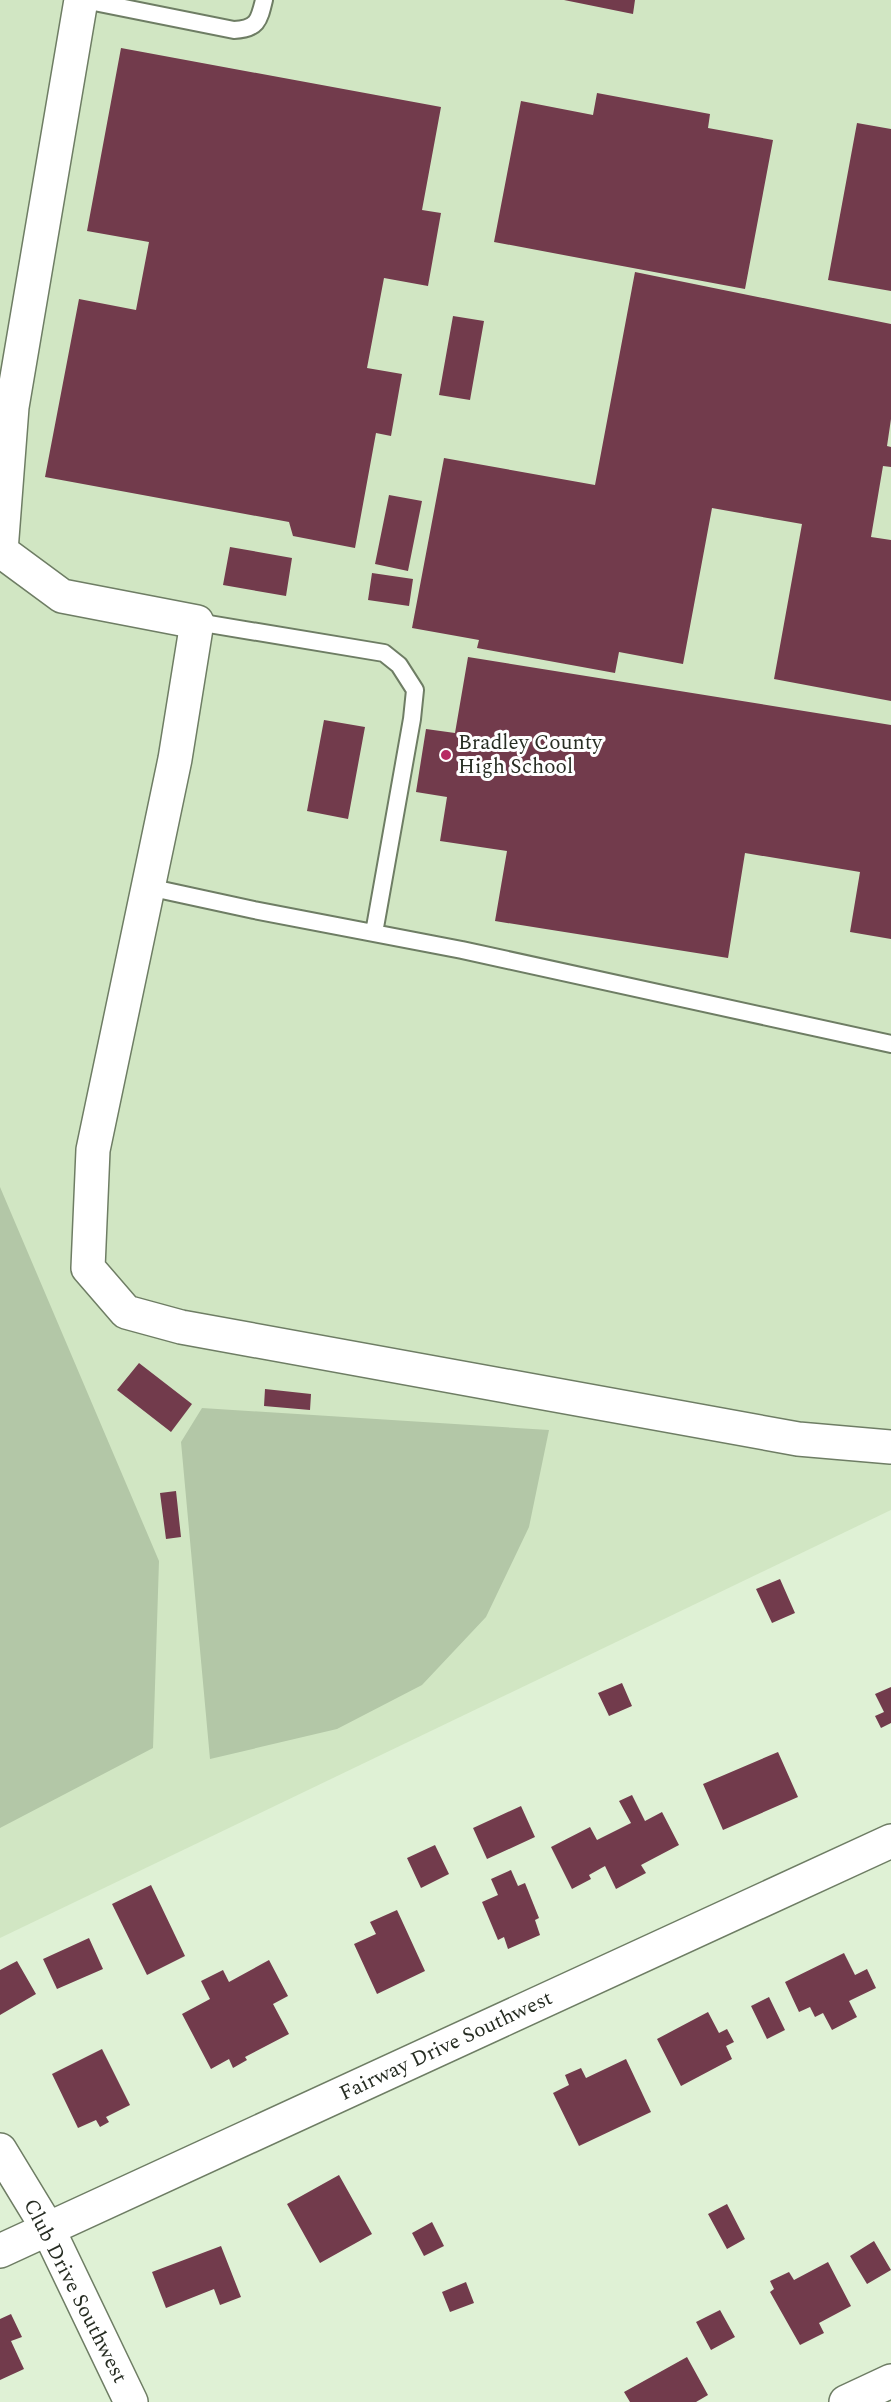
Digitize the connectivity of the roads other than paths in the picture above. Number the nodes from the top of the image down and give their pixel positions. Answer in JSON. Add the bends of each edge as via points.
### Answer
{"nodes":[{"id":1,"x":82,"y":0,"type":"edge"},
{"id":2,"x":264,"y":0,"type":"edge"},
{"id":3,"x":157,"y":7,"type":"edge"},
{"id":4,"x":197,"y":622,"type":"junction"},
{"id":5,"x":147,"y":887,"type":"junction"},
{"id":6,"x":374,"y":933,"type":"junction"},
{"id":7,"x":891,"y":1044,"type":"edge"},
{"id":8,"x":891,"y":1447,"type":"edge"},
{"id":9,"x":891,"y":1841,"type":"edge"},
{"id":10,"x":0,"y":2150,"type":"edge"},
{"id":11,"x":48,"y":2229,"type":"junction"},
{"id":12,"x":0,"y":2251,"type":"edge"},
{"id":13,"x":891,"y":2381,"type":"edge"},
{"id":14,"x":131,"y":2402,"type":"edge"},
{"id":15,"x":846,"y":2402,"type":"edge"}],
"edges":[{"from":1,"to":3,"type":"lane"},
{"from":1,"to":4,"type":"street","via":[[12,407],[2,551],[62,596]]},
{"from":2,"to":3,"type":"lane","via":[[260,20],[247,29],[234,30]]},
{"from":4,"to":5,"type":"street","via":[[175,759]]},
{"from":4,"to":6,"type":"lane","via":[[384,653],[399,665],[415,690]]},
{"from":5,"to":6,"type":"lane"},
{"from":5,"to":8,"type":"street","via":[[93,1150],[88,1268],[126,1312],[278,1346],[798,1439]]},
{"from":6,"to":7,"type":"lane"},
{"from":9,"to":11,"type":"street","name":"Fairway Drive Southwest"},
{"from":10,"to":11,"type":"street","name":"Club Drive Southwest"},
{"from":11,"to":12,"type":"street","name":"Fairway Drive Southwest"},
{"from":11,"to":14,"type":"street","name":"Club Drive Southwest"},
{"from":13,"to":15,"type":"street"}]}
